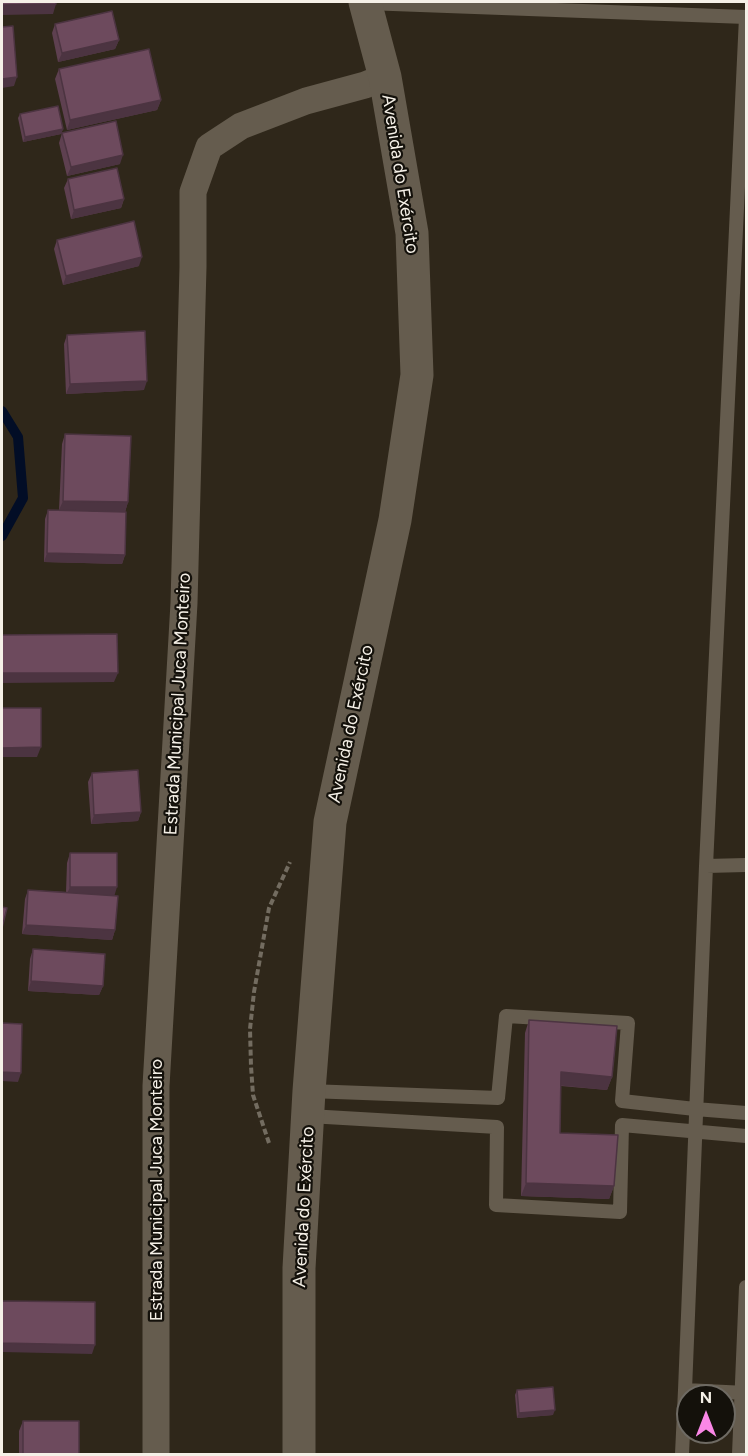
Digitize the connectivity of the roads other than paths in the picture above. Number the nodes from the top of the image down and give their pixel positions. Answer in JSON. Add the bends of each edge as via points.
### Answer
{"nodes":[{"id":1,"x":366,"y":2,"type":"edge"},
{"id":2,"x":746,"y":16,"type":"edge"},
{"id":3,"x":385,"y":77,"type":"junction"},
{"id":4,"x":747,"y":865,"type":"edge"},
{"id":5,"x":706,"y":866,"type":"junction"},
{"id":6,"x":309,"y":1103,"type":"junction"},
{"id":7,"x":695,"y":1109,"type":"junction"},
{"id":8,"x":747,"y":1113,"type":"edge"},
{"id":9,"x":695,"y":1130,"type":"junction"},
{"id":10,"x":747,"y":1136,"type":"edge"},
{"id":11,"x":747,"y":1287,"type":"edge"},
{"id":12,"x":686,"y":1384,"type":"edge"},
{"id":13,"x":744,"y":1393,"type":"edge"},
{"id":14,"x":156,"y":1455,"type":"edge"},
{"id":15,"x":299,"y":1455,"type":"edge"},
{"id":16,"x":739,"y":1455,"type":"edge"}],
"edges":[{"from":1,"to":2,"type":"lane"},
{"from":1,"to":3,"type":"street","name":"Avenida do Exército"},
{"from":2,"to":5,"type":"lane"},
{"from":3,"to":6,"type":"street","name":"Avenida do Exército","via":[[412,233],[417,375],[395,520],[330,822]]},
{"from":3,"to":14,"type":"street","name":"Estrada Municipal Juca Monteiro","via":[[241,126],[209,147],[193,192],[184,603],[156,1086]]},
{"from":4,"to":5,"type":"lane"},
{"from":5,"to":7,"type":"lane"},
{"from":6,"to":7,"type":"lane","via":[[498,1098],[506,1016],[628,1023],[622,1101]]},
{"from":6,"to":9,"type":"lane","via":[[497,1127],[496,1205],[620,1212],[622,1125]]},
{"from":6,"to":15,"type":"street","name":"Avenida do Exército","via":[[299,1268]]},
{"from":7,"to":8,"type":"lane"},
{"from":7,"to":9,"type":"lane"},
{"from":9,"to":10,"type":"lane"},
{"from":9,"to":12,"type":"lane"},
{"from":11,"to":13,"type":"lane"},
{"from":13,"to":16,"type":"lane"}]}
